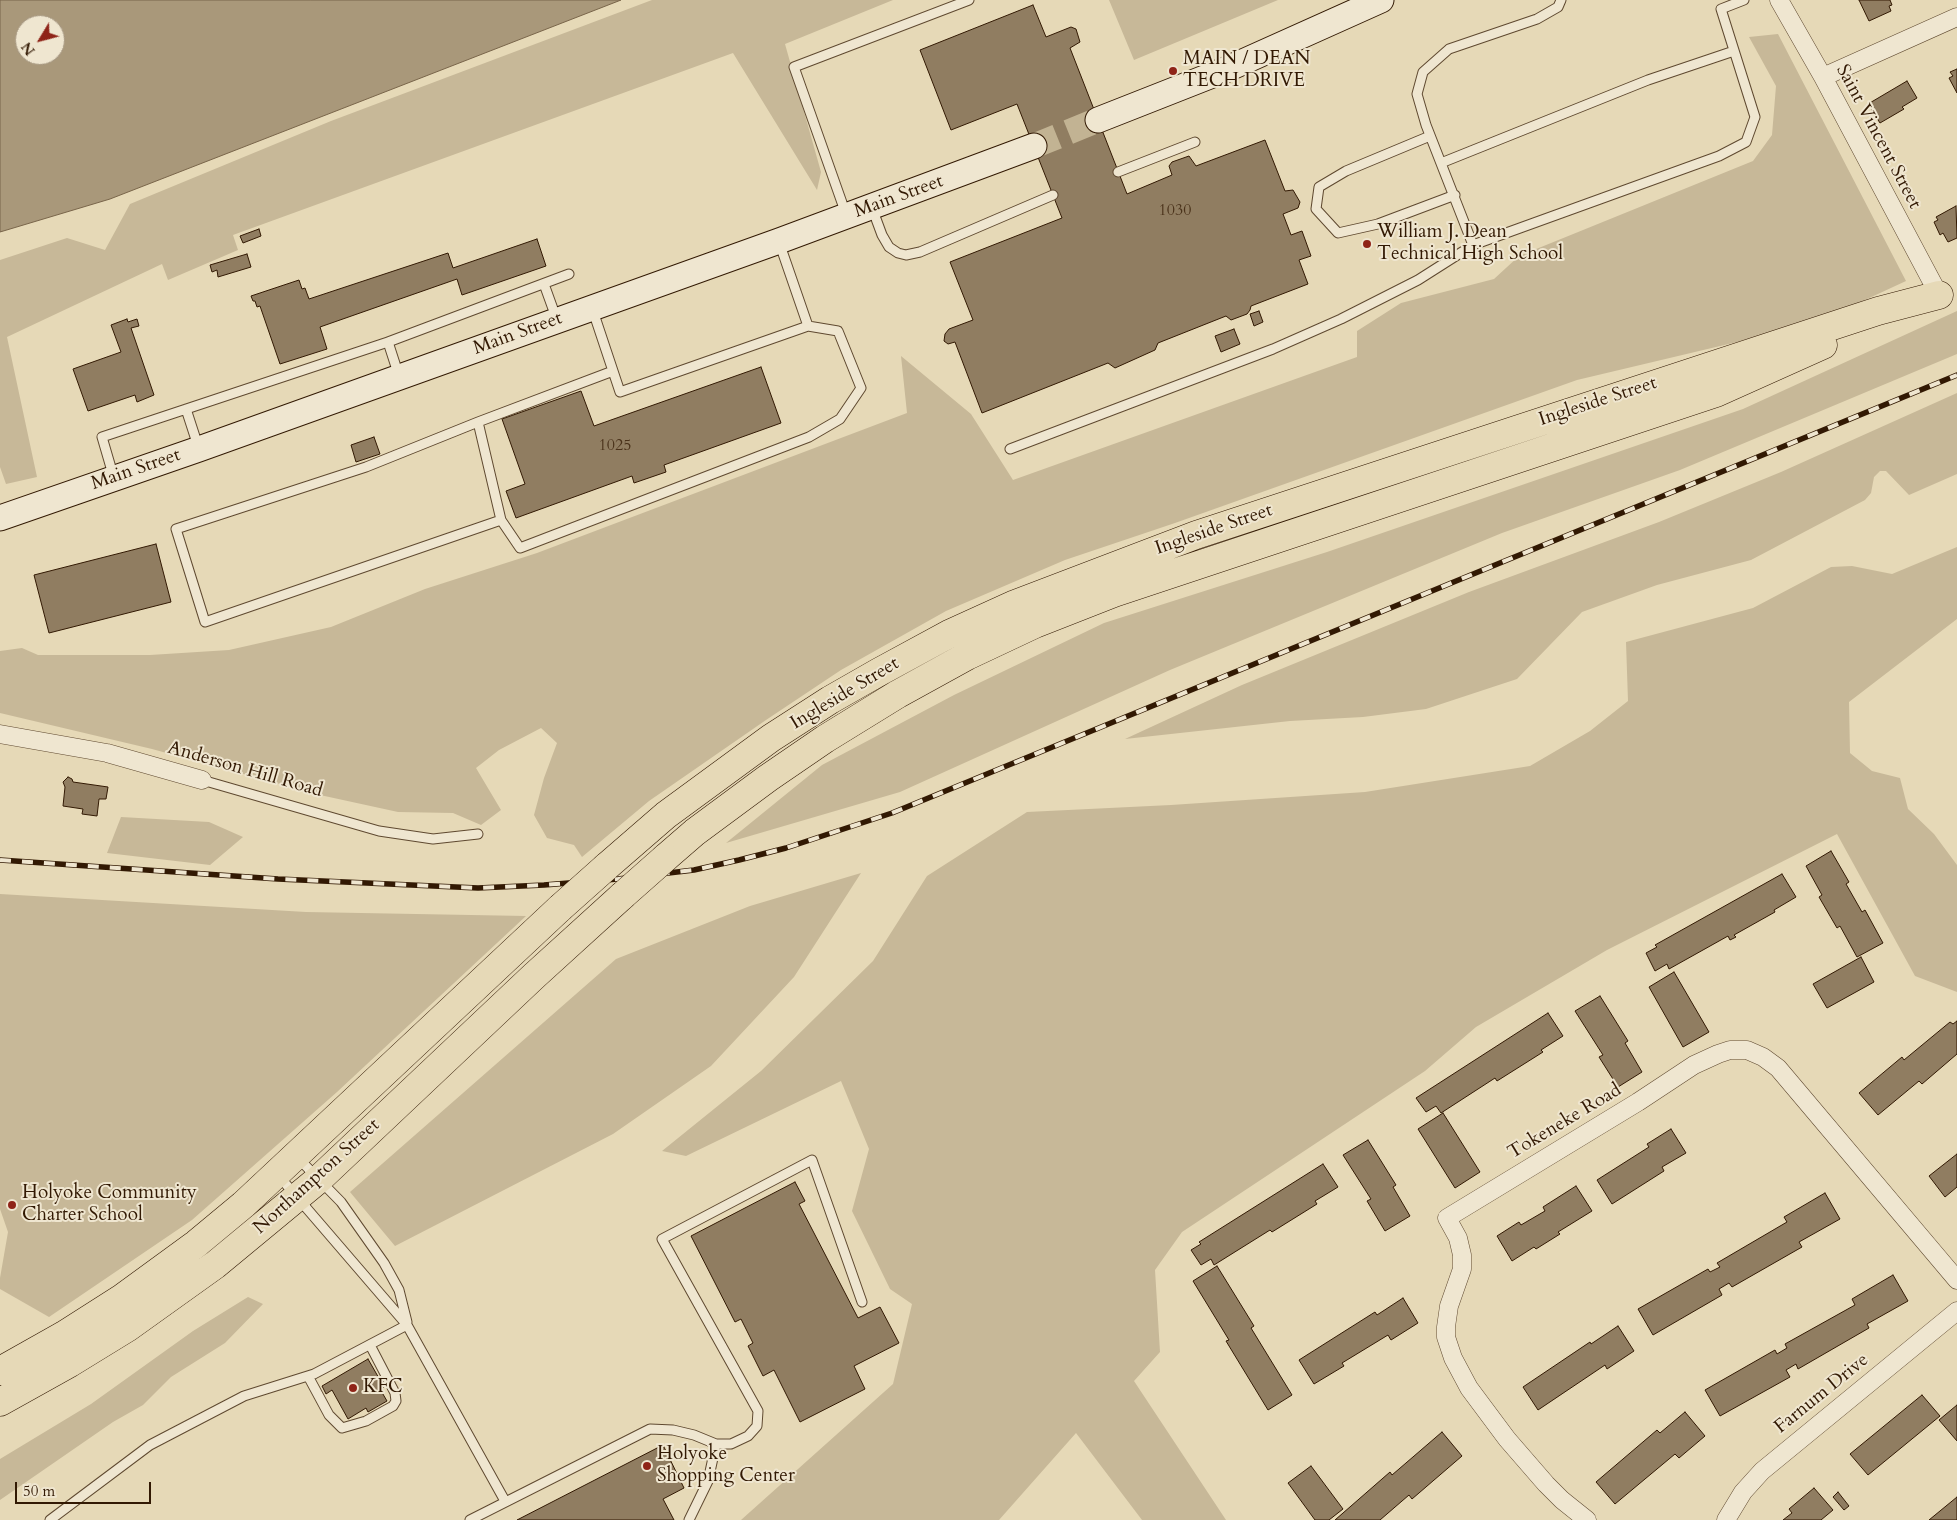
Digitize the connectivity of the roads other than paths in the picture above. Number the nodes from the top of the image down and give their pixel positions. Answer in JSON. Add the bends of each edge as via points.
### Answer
{"nodes":[{"id":1,"x":970,"y":0,"type":"edge"},
{"id":2,"x":1381,"y":0,"type":"edge"},
{"id":3,"x":1561,"y":0,"type":"edge"},
{"id":4,"x":1744,"y":0,"type":"edge"},
{"id":5,"x":1779,"y":0,"type":"edge"},
{"id":6,"x":1957,"y":18,"type":"edge"},
{"id":7,"x":1734,"y":51,"type":"junction"},
{"id":8,"x":1822,"y":77,"type":"junction"},
{"id":9,"x":1098,"y":120,"type":"tunnel mouth"},
{"id":10,"x":1430,"y":136,"type":"junction"},
{"id":11,"x":1195,"y":142,"type":"dead end"},
{"id":12,"x":1034,"y":146,"type":"tunnel mouth"},
{"id":13,"x":1442,"y":163,"type":"junction"},
{"id":14,"x":1118,"y":172,"type":"dead end"},
{"id":15,"x":1455,"y":195,"type":"junction"},
{"id":16,"x":1053,"y":196,"type":"dead end"},
{"id":17,"x":872,"y":207,"type":"junction"},
{"id":18,"x":847,"y":216,"type":"junction"},
{"id":19,"x":779,"y":241,"type":"junction"},
{"id":20,"x":1473,"y":245,"type":"junction"},
{"id":21,"x":569,"y":274,"type":"dead end"},
{"id":22,"x":544,"y":284,"type":"junction"},
{"id":23,"x":1948,"y":290,"type":"edge"},
{"id":24,"x":592,"y":308,"type":"junction"},
{"id":25,"x":557,"y":320,"type":"junction"},
{"id":26,"x":808,"y":326,"type":"junction"},
{"id":27,"x":388,"y":342,"type":"junction"},
{"id":28,"x":613,"y":372,"type":"junction"},
{"id":29,"x":399,"y":376,"type":"junction"},
{"id":30,"x":186,"y":409,"type":"junction"},
{"id":31,"x":478,"y":422,"type":"junction"},
{"id":32,"x":199,"y":449,"type":"junction"},
{"id":33,"x":1010,"y":449,"type":"dead end"},
{"id":34,"x":114,"y":478,"type":"junction"},
{"id":35,"x":0,"y":518,"type":"edge"},
{"id":36,"x":501,"y":520,"type":"junction"},
{"id":37,"x":0,"y":734,"type":"edge"},
{"id":38,"x":202,"y":780,"type":"joint"},
{"id":39,"x":478,"y":834,"type":"dead end"},
{"id":40,"x":613,"y":904,"type":"joint"},
{"id":41,"x":560,"y":908,"type":"joint"},
{"id":42,"x":287,"y":1165,"type":"junction"},
{"id":43,"x":319,"y":1179,"type":"junction"},
{"id":44,"x":297,"y":1198,"type":"junction"},
{"id":45,"x":1957,"y":1280,"type":"edge"},
{"id":46,"x":862,"y":1302,"type":"dead end"},
{"id":47,"x":1957,"y":1311,"type":"edge"},
{"id":48,"x":407,"y":1325,"type":"junction"},
{"id":49,"x":370,"y":1345,"type":"junction"},
{"id":50,"x":0,"y":1371,"type":"edge"},
{"id":51,"x":308,"y":1376,"type":"junction"},
{"id":52,"x":0,"y":1402,"type":"edge"},
{"id":53,"x":716,"y":1444,"type":"junction"},
{"id":54,"x":505,"y":1501,"type":"junction"},
{"id":55,"x":50,"y":1520,"type":"edge"},
{"id":56,"x":470,"y":1520,"type":"edge"},
{"id":57,"x":689,"y":1520,"type":"edge"},
{"id":58,"x":1587,"y":1520,"type":"edge"},
{"id":59,"x":1726,"y":1520,"type":"edge"}],
"edges":[{"from":1,"to":18,"type":"lane","via":[[794,66]]},
{"from":2,"to":9,"type":"main road","via":[[1224,70]]},
{"from":3,"to":10,"type":"lane","via":[[1558,7],[1537,19],[1449,49],[1424,72],[1417,94]]},
{"from":4,"to":7,"type":"lane","via":[[1720,9]]},
{"from":5,"to":8,"type":"street","name":"Saint Vincent Street"},
{"from":6,"to":8,"type":"street"},
{"from":7,"to":13,"type":"lane","via":[[1648,80]]},
{"from":7,"to":20,"type":"lane","via":[[1755,117],[1746,142],[1719,156]]},
{"from":8,"to":23,"type":"street","name":"Saint Vincent Street"},
{"from":10,"to":13,"type":"lane"},
{"from":10,"to":15,"type":"lane","via":[[1346,171],[1318,187],[1316,209],[1338,233],[1378,224]]},
{"from":11,"to":14,"type":"lane"},
{"from":12,"to":17,"type":"main road","name":"Main Street"},
{"from":13,"to":15,"type":"lane"},
{"from":15,"to":20,"type":"lane"},
{"from":16,"to":17,"type":"lane","via":[[920,252],[906,254],[889,247]]},
{"from":17,"to":18,"type":"main road","name":"Main Street"},
{"from":18,"to":19,"type":"main road","name":"Main Street"},
{"from":19,"to":24,"type":"main road","name":"Main Street"},
{"from":19,"to":26,"type":"lane"},
{"from":20,"to":33,"type":"lane","via":[[1418,280],[1273,349]]},
{"from":21,"to":22,"type":"lane"},
{"from":22,"to":25,"type":"lane"},
{"from":22,"to":27,"type":"lane"},
{"from":23,"to":40,"type":"main road","name":"Ingleside Street","bridge":true,"via":[[1716,393],[1114,593],[1035,624],[950,665],[825,739],[710,821]]},
{"from":23,"to":41,"type":"main road","name":"Ingleside Street","bridge":true,"via":[[1196,535],[1015,604],[949,634],[879,672],[778,733],[666,815]]},
{"from":24,"to":25,"type":"main road","name":"Main Street"},
{"from":24,"to":28,"type":"lane"},
{"from":25,"to":29,"type":"main road","name":"Main Street"},
{"from":26,"to":28,"type":"lane","via":[[620,392]]},
{"from":26,"to":36,"type":"lane","via":[[838,331],[861,388],[840,419],[809,437],[520,548]]},
{"from":27,"to":29,"type":"lane"},
{"from":27,"to":30,"type":"lane"},
{"from":28,"to":31,"type":"lane"},
{"from":29,"to":32,"type":"main road","name":"Main Street"},
{"from":30,"to":32,"type":"lane"},
{"from":30,"to":34,"type":"lane","via":[[102,437]]},
{"from":31,"to":36,"type":"lane"},
{"from":31,"to":36,"type":"lane","via":[[366,466],[176,529],[205,622]]},
{"from":32,"to":34,"type":"main road","name":"Main Street"},
{"from":34,"to":35,"type":"main road","name":"Main Street"},
{"from":37,"to":38,"type":"street","name":"Anderson Hill Road","via":[[107,753]]},
{"from":38,"to":39,"type":"lane","name":"Anderson Hill Road","via":[[379,831],[433,839]]},
{"from":40,"to":43,"type":"main road","name":"Northampton Street"},
{"from":41,"to":42,"type":"main road","name":"Northampton Street"},
{"from":42,"to":43,"type":"lane"},
{"from":42,"to":44,"type":"lane"},
{"from":42,"to":50,"type":"main road","name":"Northampton Street","via":[[230,1216],[147,1280],[72,1330]]},
{"from":43,"to":44,"type":"main road","name":"Northampton Street"},
{"from":43,"to":48,"type":"lane","via":[[341,1202],[392,1276],[399,1290]]},
{"from":44,"to":48,"type":"lane"},
{"from":44,"to":52,"type":"main road","name":"Northampton Street","via":[[215,1265],[134,1323]]},
{"from":45,"to":58,"type":"street","name":"Tokeneke Road","via":[[1778,1068],[1763,1056],[1747,1050],[1730,1050],[1694,1065],[1447,1218],[1458,1238],[1462,1255],[1462,1269],[1449,1306],[1446,1327],[1452,1358],[1481,1406],[1519,1453],[1562,1500]]},
{"from":46,"to":53,"type":"lane","via":[[812,1160],[662,1239],[758,1411],[757,1426],[748,1436],[731,1444]]},
{"from":47,"to":59,"type":"street","name":"Farnum Drive","via":[[1762,1471],[1743,1492]]},
{"from":48,"to":49,"type":"lane"},
{"from":48,"to":54,"type":"lane"},
{"from":49,"to":51,"type":"lane"},
{"from":49,"to":51,"type":"lane","via":[[396,1401],[393,1406],[366,1420],[342,1428],[329,1415]]},
{"from":51,"to":55,"type":"lane","via":[[244,1396],[150,1445]]},
{"from":53,"to":54,"type":"lane","via":[[673,1430],[650,1429]]},
{"from":53,"to":57,"type":"lane","via":[[708,1481]]},
{"from":54,"to":56,"type":"lane"}]}
